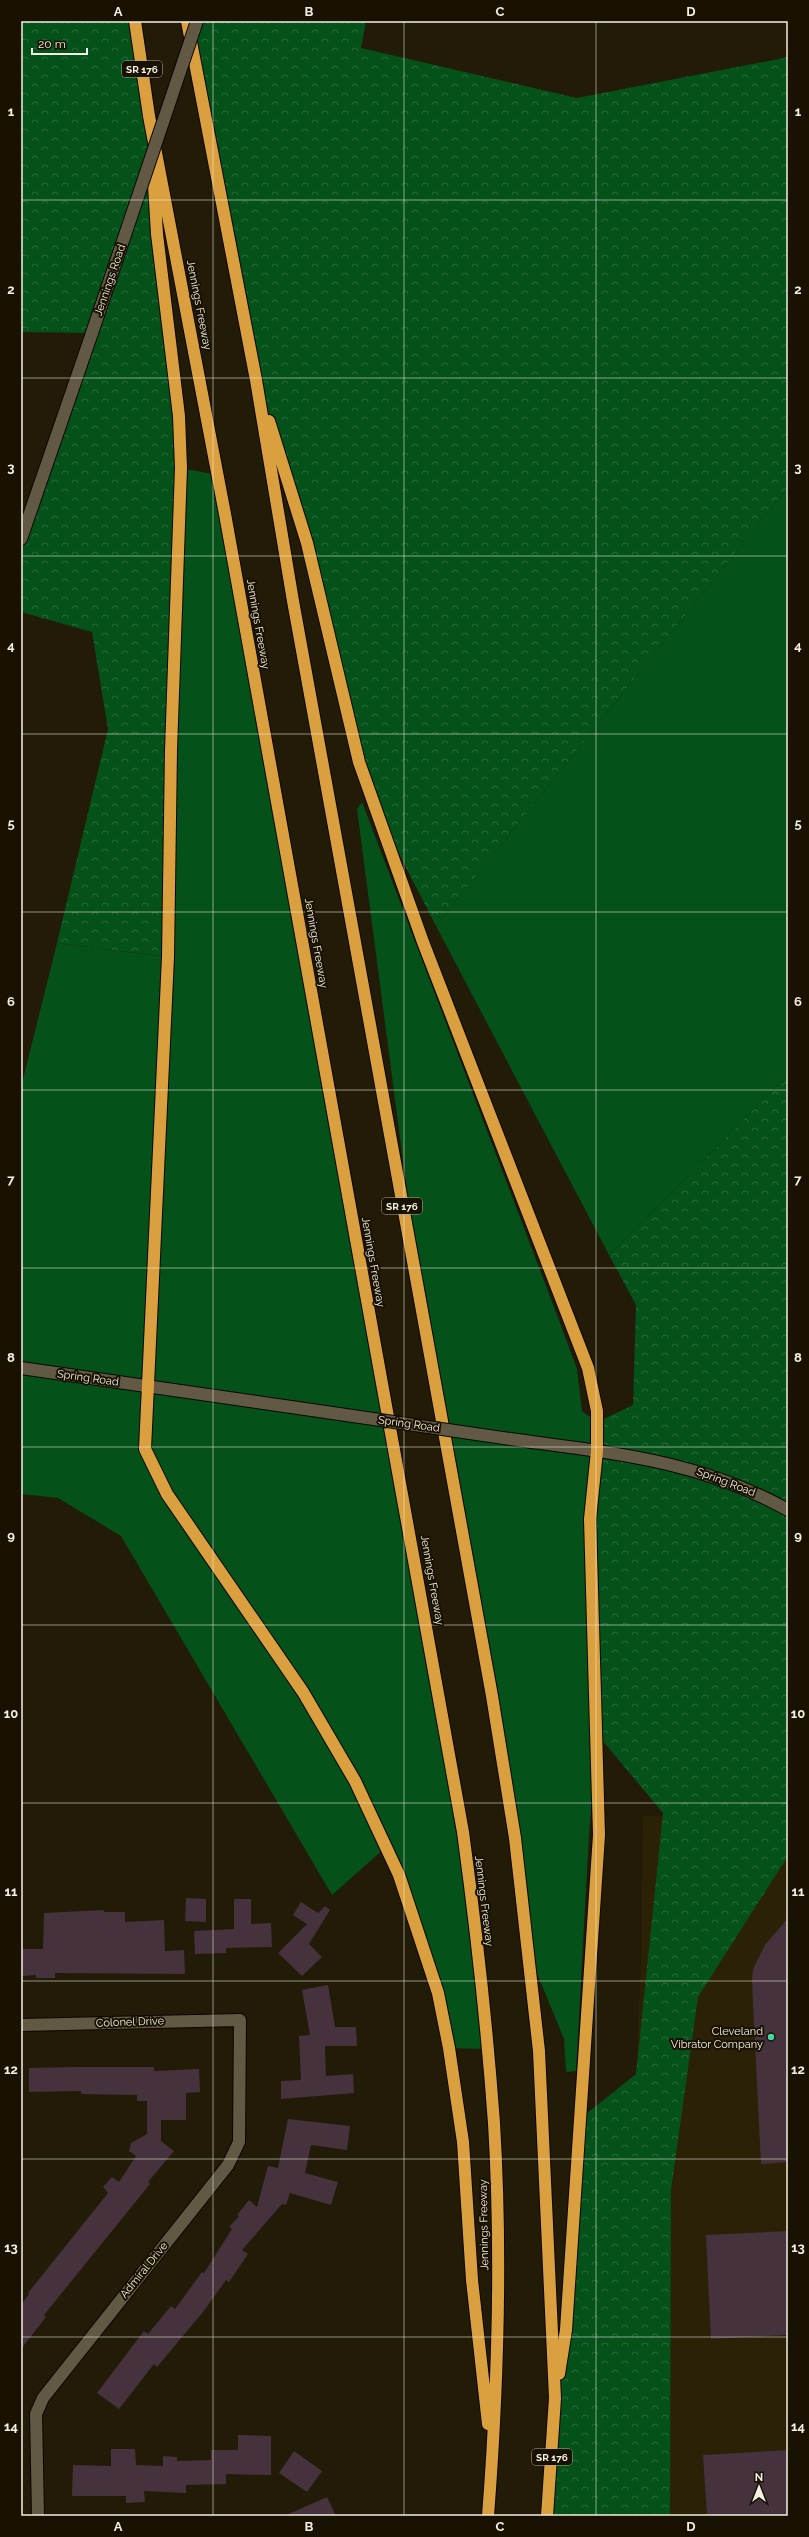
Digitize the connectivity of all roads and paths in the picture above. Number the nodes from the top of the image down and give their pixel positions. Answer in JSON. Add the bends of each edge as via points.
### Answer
{"nodes":[{"id":1,"x":135,"y":21,"type":"edge"},
{"id":2,"x":187,"y":21,"type":"edge"},
{"id":3,"x":197,"y":21,"type":"edge"},
{"id":4,"x":149,"y":116,"type":"junction"},
{"id":5,"x":256,"y":380,"type":"junction"},
{"id":6,"x":24,"y":520,"type":"edge"},
{"id":7,"x":21,"y":539,"type":"edge"},
{"id":8,"x":21,"y":1368,"type":"edge"},
{"id":9,"x":148,"y":1385,"type":"junction"},
{"id":10,"x":597,"y":1451,"type":"junction"},
{"id":11,"x":788,"y":1510,"type":"edge"},
{"id":12,"x":240,"y":2020,"type":"joint"},
{"id":13,"x":21,"y":2025,"type":"edge"},
{"id":14,"x":555,"y":2398,"type":"junction"},
{"id":15,"x":492,"y":2461,"type":"junction"},
{"id":16,"x":38,"y":2516,"type":"edge"},
{"id":17,"x":488,"y":2516,"type":"edge"},
{"id":18,"x":546,"y":2516,"type":"edge"}],
"edges":[{"from":1,"to":4,"type":"highway","name":"Jennings Freeway","number":"SR 176"},
{"from":2,"to":5,"type":"highway","number":"SR 176"},
{"from":3,"to":6,"type":"street","name":"Jennings Road","bridge":true,"via":[[92,333]]},
{"from":4,"to":9,"type":"highway","via":[[157,234],[179,416],[181,468],[171,742],[168,957]]},
{"from":4,"to":15,"type":"highway","name":"Jennings Freeway","number":"SR 176","via":[[225,514],[463,1832],[475,1925],[494,2123],[498,2314]]},
{"from":5,"to":10,"type":"highway","via":[[307,543],[359,762],[423,942],[588,1368],[597,1411]]},
{"from":5,"to":14,"type":"highway","number":"SR 176","via":[[294,609],[492,1696],[515,1838],[539,2051]]},
{"from":6,"to":7,"type":"street","name":"Jennings Road"},
{"from":8,"to":9,"type":"street","name":"Spring Road"},
{"from":9,"to":10,"type":"street","name":"Spring Road","bridge":true},
{"from":9,"to":15,"type":"highway","via":[[145,1448],[167,1494],[303,1692],[355,1781],[399,1875],[427,1956],[448,2040],[463,2142],[472,2280]]},
{"from":10,"to":11,"type":"street","name":"Spring Road","via":[[681,1466],[733,1482]]},
{"from":10,"to":14,"type":"highway","via":[[590,1519],[598,1835],[566,2330]]},
{"from":12,"to":13,"type":"street","name":"Colonel Drive"},
{"from":12,"to":16,"type":"street","name":"Admiral Drive","via":[[239,2142],[228,2165],[43,2398],[36,2414]]},
{"from":14,"to":18,"type":"highway","number":"SR 176"},
{"from":15,"to":17,"type":"highway","name":"Jennings Freeway","number":"SR 176"}]}
